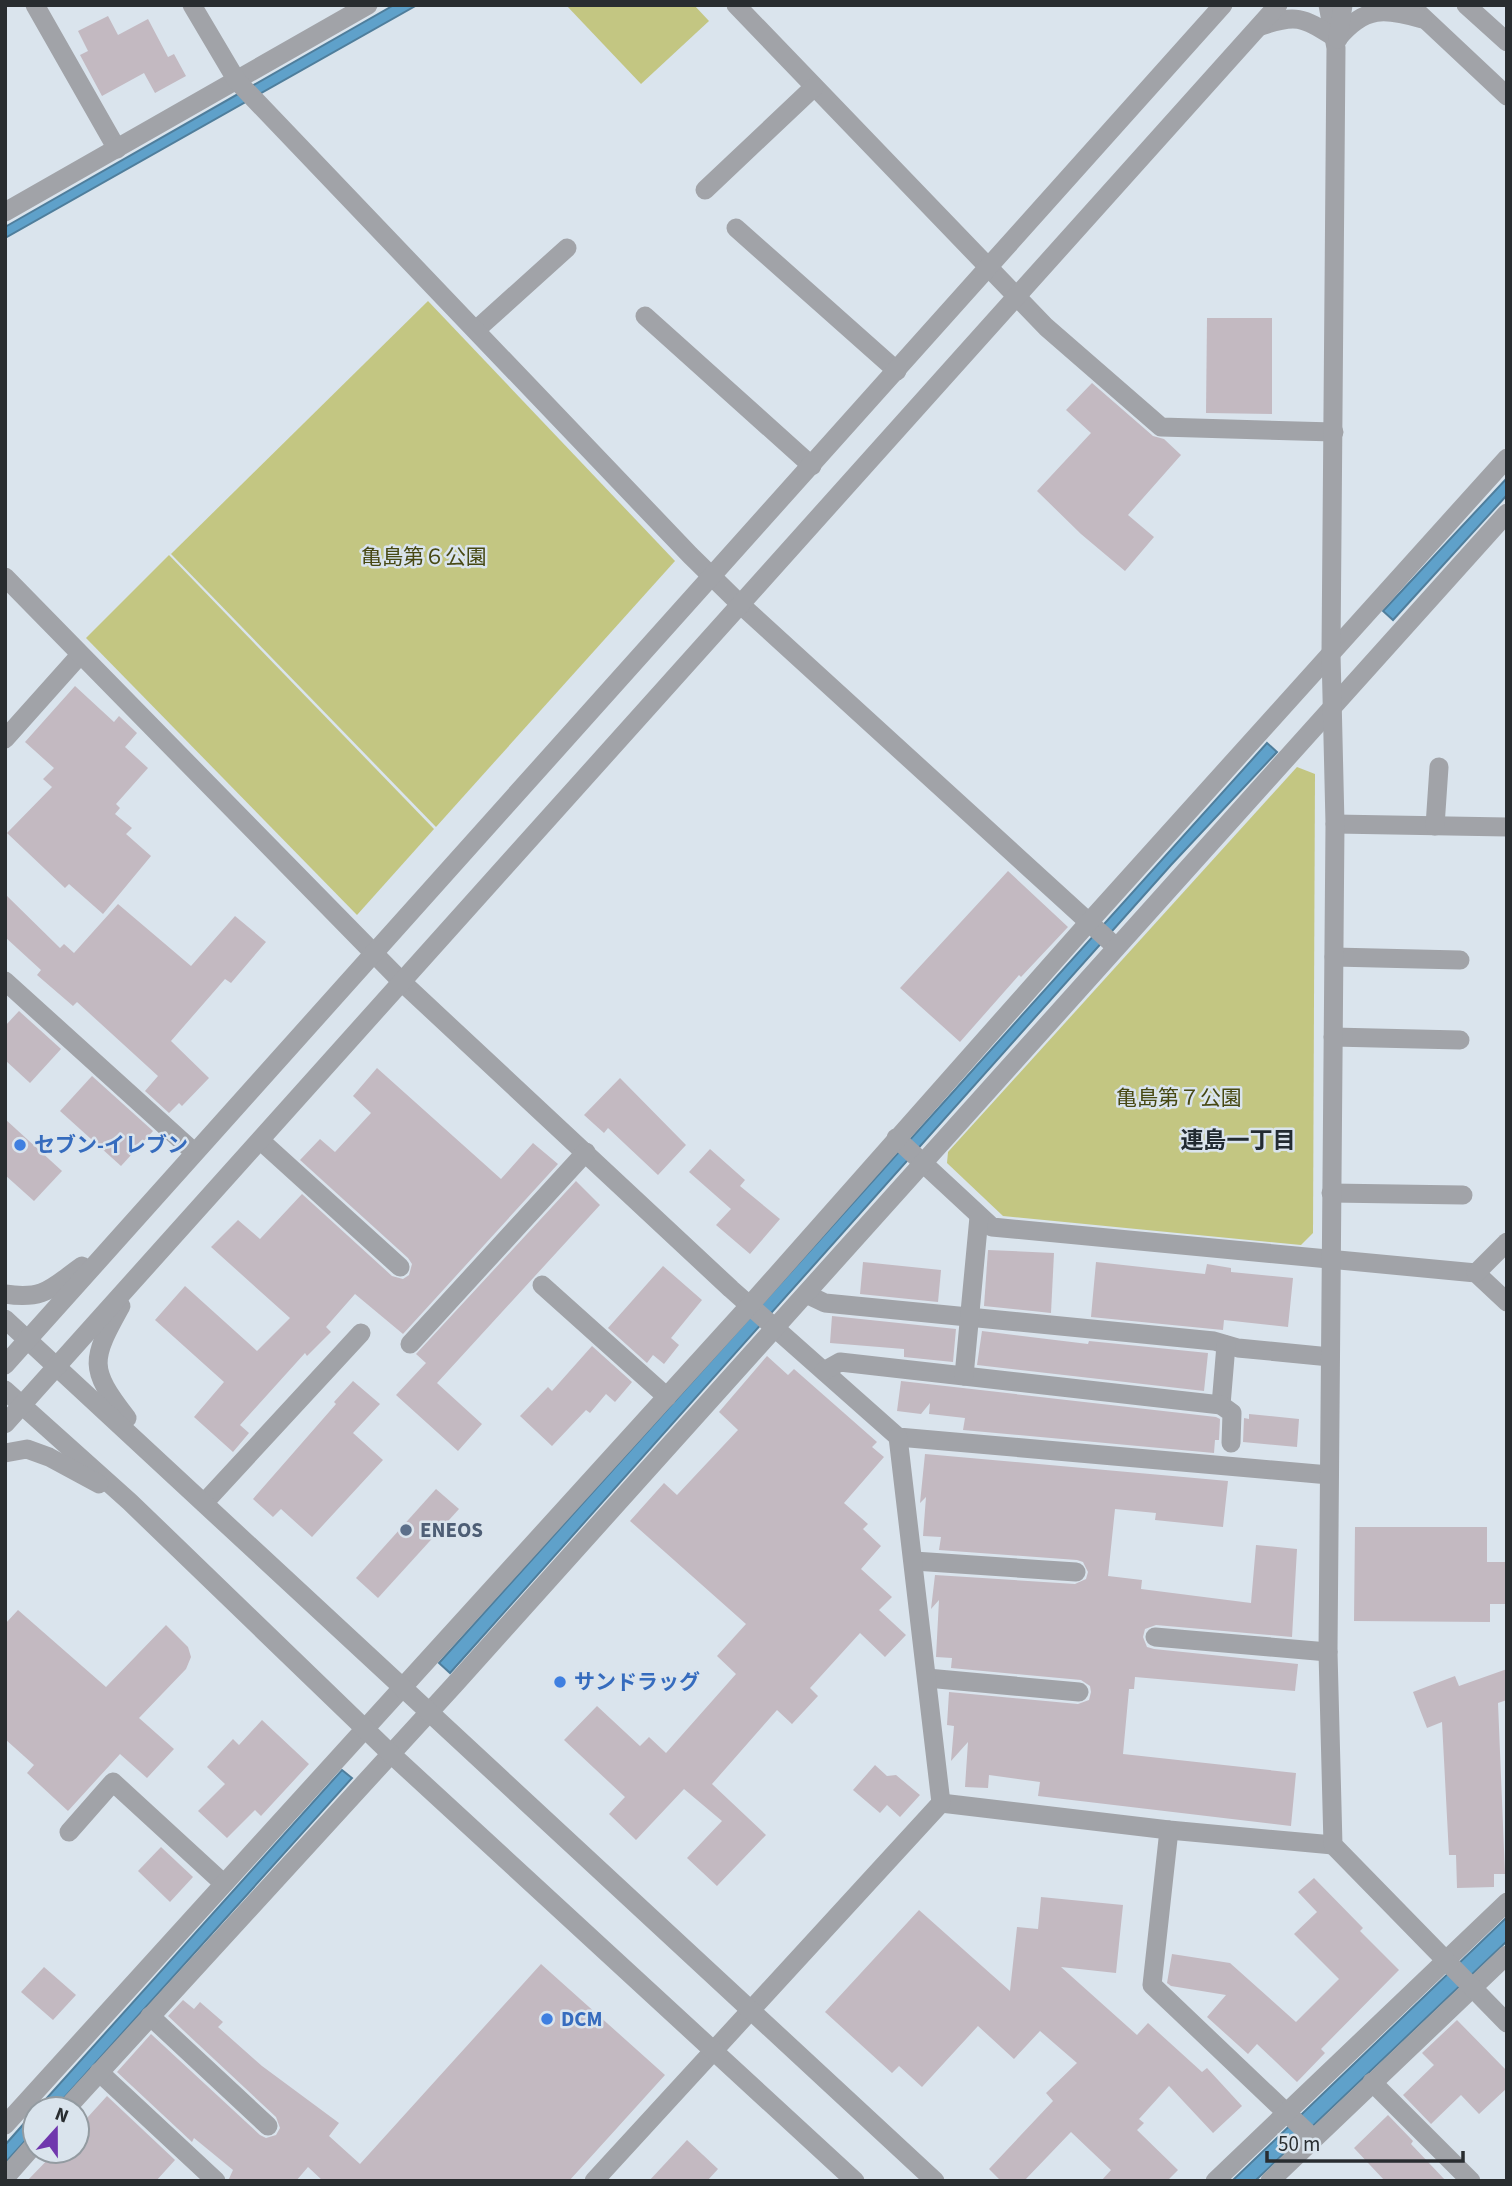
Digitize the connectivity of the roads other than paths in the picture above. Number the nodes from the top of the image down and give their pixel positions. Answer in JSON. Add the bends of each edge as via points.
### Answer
{"nodes":[{"id":1,"x":35,"y":5,"type":"edge"},
{"id":2,"x":192,"y":5,"type":"edge"},
{"id":3,"x":368,"y":5,"type":"edge"},
{"id":4,"x":736,"y":5,"type":"edge"},
{"id":5,"x":1223,"y":5,"type":"edge"},
{"id":6,"x":1278,"y":5,"type":"edge"},
{"id":7,"x":1328,"y":5,"type":"edge"},
{"id":8,"x":1343,"y":5,"type":"edge"},
{"id":9,"x":1410,"y":5,"type":"edge"},
{"id":10,"x":1466,"y":5,"type":"edge"},
{"id":11,"x":1426,"y":20,"type":"junction"},
{"id":12,"x":1258,"y":26,"type":"junction"},
{"id":13,"x":1336,"y":39,"type":"junction"},
{"id":14,"x":1507,"y":42,"type":"edge"},
{"id":15,"x":237,"y":81,"type":"junction"},
{"id":16,"x":814,"y":87,"type":"junction"},
{"id":17,"x":1507,"y":96,"type":"edge"},
{"id":18,"x":117,"y":149,"type":"junction"},
{"id":19,"x":705,"y":190,"type":"dead end"},
{"id":20,"x":5,"y":212,"type":"edge"},
{"id":21,"x":736,"y":228,"type":"dead end"},
{"id":22,"x":567,"y":248,"type":"dead end"},
{"id":23,"x":988,"y":268,"type":"junction"},
{"id":24,"x":1016,"y":297,"type":"junction"},
{"id":25,"x":645,"y":316,"type":"dead end"},
{"id":26,"x":475,"y":330,"type":"junction"},
{"id":27,"x":897,"y":371,"type":"junction"},
{"id":28,"x":1334,"y":432,"type":"junction"},
{"id":29,"x":1507,"y":458,"type":"edge"},
{"id":30,"x":812,"y":466,"type":"junction"},
{"id":31,"x":1507,"y":513,"type":"edge"},
{"id":32,"x":5,"y":577,"type":"edge"},
{"id":33,"x":712,"y":577,"type":"junction"},
{"id":34,"x":741,"y":604,"type":"junction"},
{"id":35,"x":1331,"y":653,"type":"junction"},
{"id":36,"x":80,"y":655,"type":"junction"},
{"id":37,"x":1334,"y":704,"type":"junction"},
{"id":38,"x":5,"y":739,"type":"edge"},
{"id":39,"x":1438,"y":767,"type":"dead end"},
{"id":40,"x":1335,"y":824,"type":"junction"},
{"id":41,"x":1435,"y":826,"type":"junction"},
{"id":42,"x":1507,"y":827,"type":"edge"},
{"id":43,"x":1102,"y":934,"type":"junction"},
{"id":44,"x":372,"y":953,"type":"junction"},
{"id":45,"x":1334,"y":957,"type":"junction"},
{"id":46,"x":1460,"y":960,"type":"dead end"},
{"id":47,"x":5,"y":981,"type":"edge"},
{"id":48,"x":403,"y":984,"type":"junction"},
{"id":49,"x":1333,"y":1037,"type":"junction"},
{"id":50,"x":1460,"y":1040,"type":"dead end"},
{"id":51,"x":261,"y":1141,"type":"junction"},
{"id":52,"x":909,"y":1150,"type":"junction"},
{"id":53,"x":194,"y":1152,"type":"junction"},
{"id":54,"x":586,"y":1152,"type":"junction"},
{"id":55,"x":1331,"y":1193,"type":"junction"},
{"id":56,"x":1463,"y":1195,"type":"dead end"},
{"id":57,"x":979,"y":1217,"type":"junction"},
{"id":58,"x":1507,"y":1242,"type":"edge"},
{"id":59,"x":108,"y":1248,"type":"junction"},
{"id":60,"x":1331,"y":1260,"type":"junction"},
{"id":61,"x":400,"y":1267,"type":"dead end"},
{"id":62,"x":1476,"y":1273,"type":"junction"},
{"id":63,"x":138,"y":1274,"type":"junction"},
{"id":64,"x":542,"y":1285,"type":"dead end"},
{"id":65,"x":5,"y":1294,"type":"edge"},
{"id":66,"x":806,"y":1294,"type":"junction"},
{"id":67,"x":1507,"y":1302,"type":"edge"},
{"id":68,"x":762,"y":1316,"type":"junction"},
{"id":69,"x":969,"y":1318,"type":"junction"},
{"id":70,"x":5,"y":1319,"type":"edge"},
{"id":71,"x":361,"y":1333,"type":"dead end"},
{"id":72,"x":27,"y":1339,"type":"junction"},
{"id":73,"x":410,"y":1344,"type":"dead end"},
{"id":74,"x":1226,"y":1345,"type":"junction"},
{"id":75,"x":1330,"y":1357,"type":"junction"},
{"id":76,"x":5,"y":1365,"type":"edge"},
{"id":77,"x":56,"y":1366,"type":"junction"},
{"id":78,"x":824,"y":1371,"type":"junction"},
{"id":79,"x":964,"y":1376,"type":"junction"},
{"id":80,"x":5,"y":1390,"type":"edge"},
{"id":81,"x":667,"y":1397,"type":"junction"},
{"id":82,"x":22,"y":1405,"type":"junction"},
{"id":83,"x":1221,"y":1405,"type":"junction"},
{"id":84,"x":5,"y":1424,"type":"edge"},
{"id":85,"x":898,"y":1437,"type":"junction"},
{"id":86,"x":1231,"y":1443,"type":"dead end"},
{"id":87,"x":5,"y":1453,"type":"edge"},
{"id":88,"x":160,"y":1462,"type":"junction"},
{"id":89,"x":1329,"y":1475,"type":"junction"},
{"id":90,"x":130,"y":1502,"type":"junction"},
{"id":91,"x":204,"y":1503,"type":"junction"},
{"id":92,"x":914,"y":1561,"type":"junction"},
{"id":93,"x":1076,"y":1572,"type":"dead end"},
{"id":94,"x":1155,"y":1637,"type":"dead end"},
{"id":95,"x":1328,"y":1652,"type":"junction"},
{"id":96,"x":927,"y":1678,"type":"junction"},
{"id":97,"x":402,"y":1687,"type":"junction"},
{"id":98,"x":1079,"y":1692,"type":"dead end"},
{"id":99,"x":429,"y":1712,"type":"junction"},
{"id":100,"x":364,"y":1728,"type":"junction"},
{"id":101,"x":390,"y":1753,"type":"junction"},
{"id":102,"x":941,"y":1803,"type":"junction"},
{"id":103,"x":1170,"y":1830,"type":"junction"},
{"id":104,"x":69,"y":1832,"type":"dead end"},
{"id":105,"x":1333,"y":1845,"type":"junction"},
{"id":106,"x":223,"y":1883,"type":"junction"},
{"id":107,"x":1507,"y":1902,"type":"edge"},
{"id":108,"x":1507,"y":1955,"type":"edge"},
{"id":109,"x":1447,"y":1964,"type":"junction"},
{"id":110,"x":1468,"y":1986,"type":"junction"},
{"id":111,"x":751,"y":2010,"type":"junction"},
{"id":112,"x":150,"y":2016,"type":"junction"},
{"id":113,"x":1507,"y":2023,"type":"edge"},
{"id":114,"x":715,"y":2049,"type":"junction"},
{"id":115,"x":99,"y":2072,"type":"junction"},
{"id":116,"x":1372,"y":2082,"type":"junction"},
{"id":117,"x":78,"y":2095,"type":"edge"},
{"id":118,"x":5,"y":2125,"type":"edge"},
{"id":119,"x":268,"y":2126,"type":"dead end"},
{"id":120,"x":1301,"y":2126,"type":"junction"},
{"id":121,"x":21,"y":2160,"type":"edge"},
{"id":122,"x":1282,"y":2177,"type":"edge"},
{"id":123,"x":5,"y":2178,"type":"edge"},
{"id":124,"x":216,"y":2181,"type":"edge"},
{"id":125,"x":594,"y":2181,"type":"edge"},
{"id":126,"x":855,"y":2181,"type":"edge"},
{"id":127,"x":935,"y":2181,"type":"edge"},
{"id":128,"x":1215,"y":2181,"type":"edge"},
{"id":129,"x":1471,"y":2181,"type":"edge"}],
"edges":[{"from":1,"to":18,"type":"street"},
{"from":2,"to":15,"type":"street"},
{"from":3,"to":15,"type":"street"},
{"from":4,"to":16,"type":"street"},
{"from":5,"to":23,"type":"street"},
{"from":6,"to":12,"type":"street"},
{"from":7,"to":13,"type":"street"},
{"from":8,"to":13,"type":"street"},
{"from":9,"to":11,"type":"street"},
{"from":10,"to":14,"type":"street"},
{"from":11,"to":13,"type":"street","via":[[1383,10],[1363,15]]},
{"from":11,"to":17,"type":"street"},
{"from":12,"to":13,"type":"street","via":[[1287,17]]},
{"from":12,"to":24,"type":"street"},
{"from":13,"to":28,"type":"street"},
{"from":15,"to":18,"type":"street"},
{"from":15,"to":26,"type":"street"},
{"from":16,"to":19,"type":"street"},
{"from":16,"to":23,"type":"street"},
{"from":18,"to":20,"type":"street"},
{"from":21,"to":27,"type":"street"},
{"from":22,"to":26,"type":"street"},
{"from":23,"to":24,"type":"street"},
{"from":23,"to":27,"type":"street"},
{"from":24,"to":28,"type":"street","via":[[1161,428]]},
{"from":24,"to":34,"type":"street"},
{"from":25,"to":30,"type":"street"},
{"from":26,"to":33,"type":"street"},
{"from":27,"to":30,"type":"street"},
{"from":28,"to":35,"type":"street"},
{"from":29,"to":35,"type":"street"},
{"from":30,"to":33,"type":"street"},
{"from":31,"to":37,"type":"street"},
{"from":32,"to":36,"type":"street"},
{"from":33,"to":34,"type":"street"},
{"from":33,"to":44,"type":"street"},
{"from":34,"to":43,"type":"street"},
{"from":34,"to":48,"type":"street"},
{"from":35,"to":37,"type":"street"},
{"from":35,"to":43,"type":"street"},
{"from":36,"to":38,"type":"street"},
{"from":36,"to":44,"type":"street"},
{"from":37,"to":40,"type":"street"},
{"from":37,"to":43,"type":"street"},
{"from":39,"to":41,"type":"street"},
{"from":40,"to":41,"type":"street"},
{"from":40,"to":45,"type":"street"},
{"from":41,"to":42,"type":"street"},
{"from":43,"to":52,"type":"street"},
{"from":43,"to":52,"type":"street"},
{"from":44,"to":48,"type":"street"},
{"from":44,"to":53,"type":"street"},
{"from":45,"to":46,"type":"street"},
{"from":45,"to":49,"type":"street"},
{"from":47,"to":53,"type":"street"},
{"from":48,"to":51,"type":"street"},
{"from":48,"to":54,"type":"street"},
{"from":49,"to":50,"type":"street"},
{"from":49,"to":55,"type":"street"},
{"from":51,"to":61,"type":"street"},
{"from":51,"to":63,"type":"street"},
{"from":52,"to":57,"type":"street"},
{"from":52,"to":66,"type":"street"},
{"from":52,"to":68,"type":"street"},
{"from":53,"to":59,"type":"street"},
{"from":54,"to":68,"type":"street"},
{"from":54,"to":73,"type":"street"},
{"from":55,"to":56,"type":"street"},
{"from":55,"to":60,"type":"street"},
{"from":57,"to":60,"type":"street","via":[[992,1227]]},
{"from":57,"to":69,"type":"street"},
{"from":58,"to":62,"type":"street"},
{"from":59,"to":65,"type":"street","via":[[43,1294]]},
{"from":59,"to":72,"type":"street"},
{"from":60,"to":62,"type":"street"},
{"from":60,"to":75,"type":"street"},
{"from":62,"to":67,"type":"street"},
{"from":63,"to":77,"type":"street"},
{"from":63,"to":88,"type":"street","via":[[100,1343],[97,1371],[104,1389]]},
{"from":64,"to":81,"type":"street"},
{"from":66,"to":68,"type":"street"},
{"from":66,"to":69,"type":"street","via":[[825,1303]]},
{"from":68,"to":78,"type":"street"},
{"from":68,"to":81,"type":"street"},
{"from":68,"to":99,"type":"street"},
{"from":69,"to":74,"type":"street"},
{"from":69,"to":79,"type":"street"},
{"from":70,"to":72,"type":"street"},
{"from":71,"to":91,"type":"street"},
{"from":72,"to":76,"type":"street"},
{"from":72,"to":77,"type":"street"},
{"from":74,"to":75,"type":"street"},
{"from":74,"to":83,"type":"street"},
{"from":75,"to":89,"type":"street"},
{"from":77,"to":82,"type":"street"},
{"from":77,"to":88,"type":"street"},
{"from":78,"to":79,"type":"street","via":[[840,1362]]},
{"from":78,"to":85,"type":"street"},
{"from":79,"to":83,"type":"street"},
{"from":80,"to":82,"type":"street"},
{"from":81,"to":97,"type":"street"},
{"from":82,"to":84,"type":"street"},
{"from":82,"to":90,"type":"street"},
{"from":83,"to":86,"type":"street","via":[[1232,1413]]},
{"from":85,"to":89,"type":"street"},
{"from":85,"to":92,"type":"street"},
{"from":87,"to":90,"type":"street","via":[[27,1449],[50,1457]]},
{"from":88,"to":91,"type":"street"},
{"from":89,"to":95,"type":"street"},
{"from":90,"to":100,"type":"street"},
{"from":91,"to":97,"type":"street"},
{"from":92,"to":93,"type":"street"},
{"from":92,"to":96,"type":"street"},
{"from":94,"to":95,"type":"street"},
{"from":95,"to":105,"type":"street"},
{"from":96,"to":98,"type":"street"},
{"from":96,"to":102,"type":"street"},
{"from":97,"to":99,"type":"street"},
{"from":97,"to":100,"type":"street"},
{"from":99,"to":101,"type":"street"},
{"from":99,"to":111,"type":"street"},
{"from":100,"to":101,"type":"street"},
{"from":100,"to":106,"type":"street"},
{"from":101,"to":112,"type":"street"},
{"from":101,"to":114,"type":"street"},
{"from":102,"to":103,"type":"street"},
{"from":102,"to":111,"type":"street"},
{"from":103,"to":105,"type":"street"},
{"from":103,"to":120,"type":"street","via":[[1152,1985]]},
{"from":104,"to":106,"type":"street","via":[[113,1782]]},
{"from":105,"to":109,"type":"street"},
{"from":106,"to":118,"type":"street"},
{"from":107,"to":109,"type":"street"},
{"from":108,"to":110,"type":"street"},
{"from":109,"to":110,"type":"street"},
{"from":109,"to":120,"type":"street"},
{"from":110,"to":113,"type":"street"},
{"from":110,"to":116,"type":"street"},
{"from":111,"to":114,"type":"street"},
{"from":111,"to":127,"type":"street"},
{"from":112,"to":115,"type":"street"},
{"from":112,"to":119,"type":"street"},
{"from":114,"to":125,"type":"street"},
{"from":114,"to":126,"type":"street"},
{"from":115,"to":117,"type":"street"},
{"from":115,"to":124,"type":"street"},
{"from":116,"to":120,"type":"street"},
{"from":116,"to":129,"type":"street"},
{"from":120,"to":122,"type":"street"},
{"from":120,"to":128,"type":"street"},
{"from":121,"to":123,"type":"street"}]}
